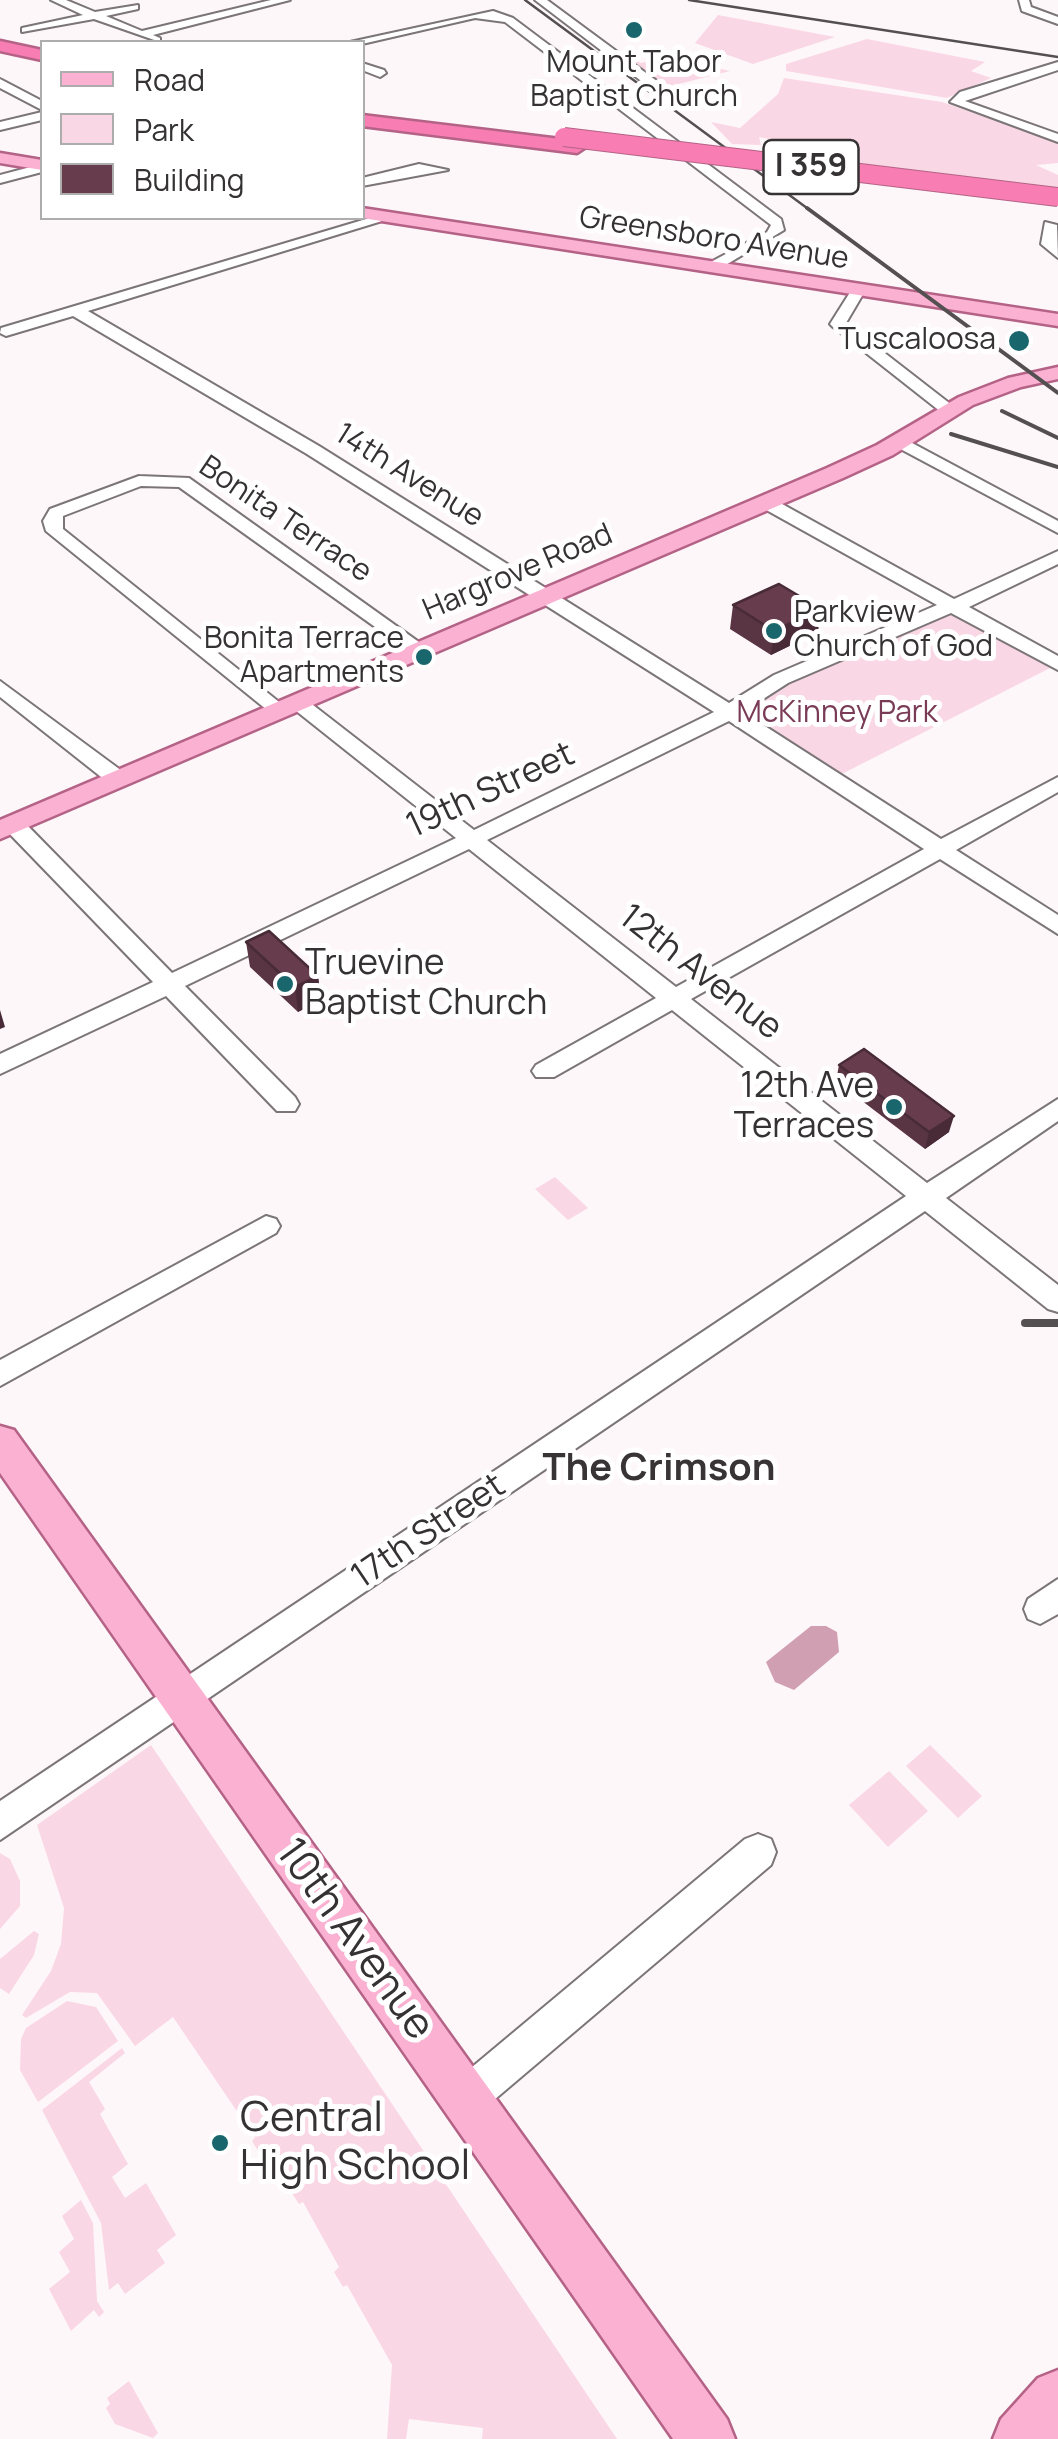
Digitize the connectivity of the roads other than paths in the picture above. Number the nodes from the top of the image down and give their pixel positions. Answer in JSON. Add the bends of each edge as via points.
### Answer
{"nodes":[{"id":1,"x":56,"y":0,"type":"edge"},
{"id":2,"x":285,"y":0,"type":"edge"},
{"id":3,"x":540,"y":0,"type":"edge"},
{"id":4,"x":1024,"y":0,"type":"edge"},
{"id":5,"x":1058,"y":6,"type":"edge"},
{"id":6,"x":134,"y":7,"type":"dead end"},
{"id":7,"x":1034,"y":14,"type":"junction"},
{"id":8,"x":96,"y":15,"type":"junction"},
{"id":9,"x":1058,"y":21,"type":"edge"},
{"id":10,"x":26,"y":30,"type":"dead end"},
{"id":11,"x":142,"y":34,"type":"junction"},
{"id":12,"x":157,"y":40,"type":"edge"},
{"id":13,"x":365,"y":40,"type":"edge"},
{"id":14,"x":0,"y":46,"type":"edge"},
{"id":15,"x":40,"y":55,"type":"edge"},
{"id":16,"x":0,"y":56,"type":"edge"},
{"id":17,"x":40,"y":65,"type":"edge"},
{"id":18,"x":1058,"y":66,"type":"edge"},
{"id":19,"x":365,"y":67,"type":"edge"},
{"id":20,"x":380,"y":72,"type":"dead end"},
{"id":21,"x":0,"y":82,"type":"edge"},
{"id":22,"x":661,"y":90,"type":"dead end"},
{"id":23,"x":40,"y":105,"type":"edge"},
{"id":24,"x":365,"y":111,"type":"edge"},
{"id":25,"x":40,"y":116,"type":"edge"},
{"id":26,"x":365,"y":120,"type":"edge"},
{"id":27,"x":0,"y":126,"type":"edge"},
{"id":28,"x":1058,"y":138,"type":"edge"},
{"id":29,"x":570,"y":142,"type":"junction"},
{"id":30,"x":0,"y":158,"type":"edge"},
{"id":31,"x":40,"y":167,"type":"edge"},
{"id":32,"x":40,"y":168,"type":"edge"},
{"id":33,"x":441,"y":170,"type":"dead end"},
{"id":34,"x":0,"y":179,"type":"edge"},
{"id":35,"x":365,"y":181,"type":"edge"},
{"id":36,"x":1058,"y":197,"type":"edge"},
{"id":37,"x":365,"y":213,"type":"edge"},
{"id":38,"x":1054,"y":216,"type":"edge"},
{"id":39,"x":388,"y":217,"type":"junction"},
{"id":40,"x":1058,"y":254,"type":"edge"},
{"id":41,"x":714,"y":266,"type":"junction"},
{"id":42,"x":859,"y":289,"type":"junction"},
{"id":43,"x":76,"y":311,"type":"junction"},
{"id":44,"x":1058,"y":320,"type":"edge"},
{"id":45,"x":6,"y":331,"type":"dead end"},
{"id":46,"x":1058,"y":373,"type":"edge"},
{"id":47,"x":948,"y":409,"type":"junction"},
{"id":48,"x":899,"y":441,"type":"junction"},
{"id":49,"x":767,"y":502,"type":"junction"},
{"id":50,"x":1058,"y":528,"type":"edge"},
{"id":51,"x":1058,"y":556,"type":"edge"},
{"id":52,"x":545,"y":597,"type":"junction"},
{"id":53,"x":952,"y":605,"type":"junction"},
{"id":54,"x":420,"y":650,"type":"junction"},
{"id":55,"x":1056,"y":662,"type":"edge"},
{"id":56,"x":0,"y":687,"type":"edge"},
{"id":57,"x":288,"y":706,"type":"junction"},
{"id":58,"x":726,"y":710,"type":"junction"},
{"id":59,"x":118,"y":778,"type":"junction"},
{"id":60,"x":1058,"y":783,"type":"edge"},
{"id":61,"x":6,"y":827,"type":"edge"},
{"id":62,"x":472,"y":838,"type":"junction"},
{"id":63,"x":943,"y":849,"type":"junction"},
{"id":64,"x":1058,"y":926,"type":"edge"},
{"id":65,"x":166,"y":984,"type":"junction"},
{"id":66,"x":676,"y":998,"type":"junction"},
{"id":67,"x":0,"y":1065,"type":"edge"},
{"id":68,"x":544,"y":1070,"type":"dead end"},
{"id":69,"x":286,"y":1104,"type":"dead end"},
{"id":70,"x":1058,"y":1108,"type":"edge"},
{"id":71,"x":927,"y":1197,"type":"junction"},
{"id":72,"x":266,"y":1226,"type":"dead end"},
{"id":73,"x":1058,"y":1301,"type":"edge"},
{"id":74,"x":0,"y":1374,"type":"edge"},
{"id":75,"x":0,"y":1442,"type":"edge"},
{"id":76,"x":182,"y":1700,"type":"junction"},
{"id":77,"x":0,"y":1822,"type":"edge"},
{"id":78,"x":758,"y":1852,"type":"dead end"},
{"id":79,"x":466,"y":2097,"type":"junction"},
{"id":80,"x":1058,"y":2398,"type":"edge"},
{"id":81,"x":707,"y":2439,"type":"edge"},
{"id":82,"x":1021,"y":2439,"type":"edge"}],
"edges":[{"from":1,"to":8,"type":"street"},
{"from":2,"to":11,"type":"street"},
{"from":3,"to":22,"type":"street"},
{"from":4,"to":7,"type":"street"},
{"from":5,"to":7,"type":"street"},
{"from":6,"to":8,"type":"street"},
{"from":7,"to":9,"type":"street"},
{"from":8,"to":10,"type":"street"},
{"from":8,"to":11,"type":"street"},
{"from":11,"to":12,"type":"street"},
{"from":13,"to":41,"type":"street","via":[[475,15],[509,20],[776,222],[772,235]]},
{"from":14,"to":15,"type":"highway"},
{"from":16,"to":17,"type":"highway"},
{"from":18,"to":28,"type":"street","via":[[956,102]]},
{"from":19,"to":20,"type":"street"},
{"from":21,"to":23,"type":"street"},
{"from":24,"to":29,"type":"highway","number":"I 359"},
{"from":25,"to":27,"type":"street"},
{"from":26,"to":29,"type":"highway","number":"I 359"},
{"from":29,"to":36,"type":"highway","number":"I 359","bridge":true},
{"from":29,"to":38,"type":"highway","number":"I 359"},
{"from":30,"to":31,"type":"main road"},
{"from":32,"to":34,"type":"street"},
{"from":33,"to":35,"type":"street","via":[[420,168]]},
{"from":37,"to":39,"type":"main road","name":"Greensboro Avenue"},
{"from":38,"to":40,"type":"street","via":[[1048,244]]},
{"from":39,"to":41,"type":"main road","name":"Greensboro Avenue"},
{"from":39,"to":43,"type":"street"},
{"from":41,"to":42,"type":"main road","name":"Greensboro Avenue"},
{"from":42,"to":44,"type":"main road","name":"Greensboro Avenue"},
{"from":42,"to":47,"type":"street","via":[[838,324]]},
{"from":43,"to":45,"type":"street"},
{"from":43,"to":52,"type":"street","name":"14th Avenue"},
{"from":46,"to":47,"type":"main road","name":"Hargrove Road","via":[[1014,382]]},
{"from":47,"to":48,"type":"main road","name":"Hargrove Road"},
{"from":48,"to":49,"type":"main road","name":"Hargrove Road"},
{"from":48,"to":50,"type":"street"},
{"from":49,"to":52,"type":"main road","name":"Hargrove Road"},
{"from":49,"to":53,"type":"street"},
{"from":51,"to":53,"type":"street","name":"19th Street"},
{"from":52,"to":54,"type":"main road","name":"Hargrove Road"},
{"from":52,"to":58,"type":"street","name":"14th Avenue"},
{"from":53,"to":55,"type":"street"},
{"from":53,"to":58,"type":"street","name":"19th Street","via":[[781,678]]},
{"from":54,"to":57,"type":"main road","name":"Hargrove Road"},
{"from":54,"to":57,"type":"street","name":"Bonita Terrace","via":[[183,482],[139,481],[56,513],[55,531]]},
{"from":56,"to":59,"type":"street"},
{"from":57,"to":59,"type":"main road","name":"Hargrove Road"},
{"from":57,"to":62,"type":"street","name":"12th Avenue"},
{"from":58,"to":62,"type":"street","name":"19th Street","via":[[702,729]]},
{"from":58,"to":63,"type":"street","name":"14th Avenue"},
{"from":59,"to":61,"type":"main road","name":"Hargrove Road"},
{"from":60,"to":63,"type":"street"},
{"from":61,"to":65,"type":"street"},
{"from":62,"to":65,"type":"street","name":"19th Street"},
{"from":62,"to":66,"type":"street","name":"12th Avenue"},
{"from":63,"to":64,"type":"street","name":"14th Avenue"},
{"from":63,"to":66,"type":"street"},
{"from":65,"to":67,"type":"street","name":"19th Street"},
{"from":65,"to":69,"type":"street"},
{"from":66,"to":68,"type":"street"},
{"from":66,"to":71,"type":"street","name":"12th Avenue"},
{"from":70,"to":71,"type":"street","name":"17th Street"},
{"from":71,"to":73,"type":"street","name":"12th Avenue"},
{"from":71,"to":76,"type":"street","name":"17th Street"},
{"from":72,"to":74,"type":"street"},
{"from":75,"to":76,"type":"main road","name":"10th Avenue"},
{"from":76,"to":77,"type":"street","name":"17th Street"},
{"from":76,"to":79,"type":"main road","name":"10th Avenue"},
{"from":78,"to":79,"type":"street"},
{"from":79,"to":81,"type":"main road","name":"10th Avenue"},
{"from":80,"to":82,"type":"main road"}]}
